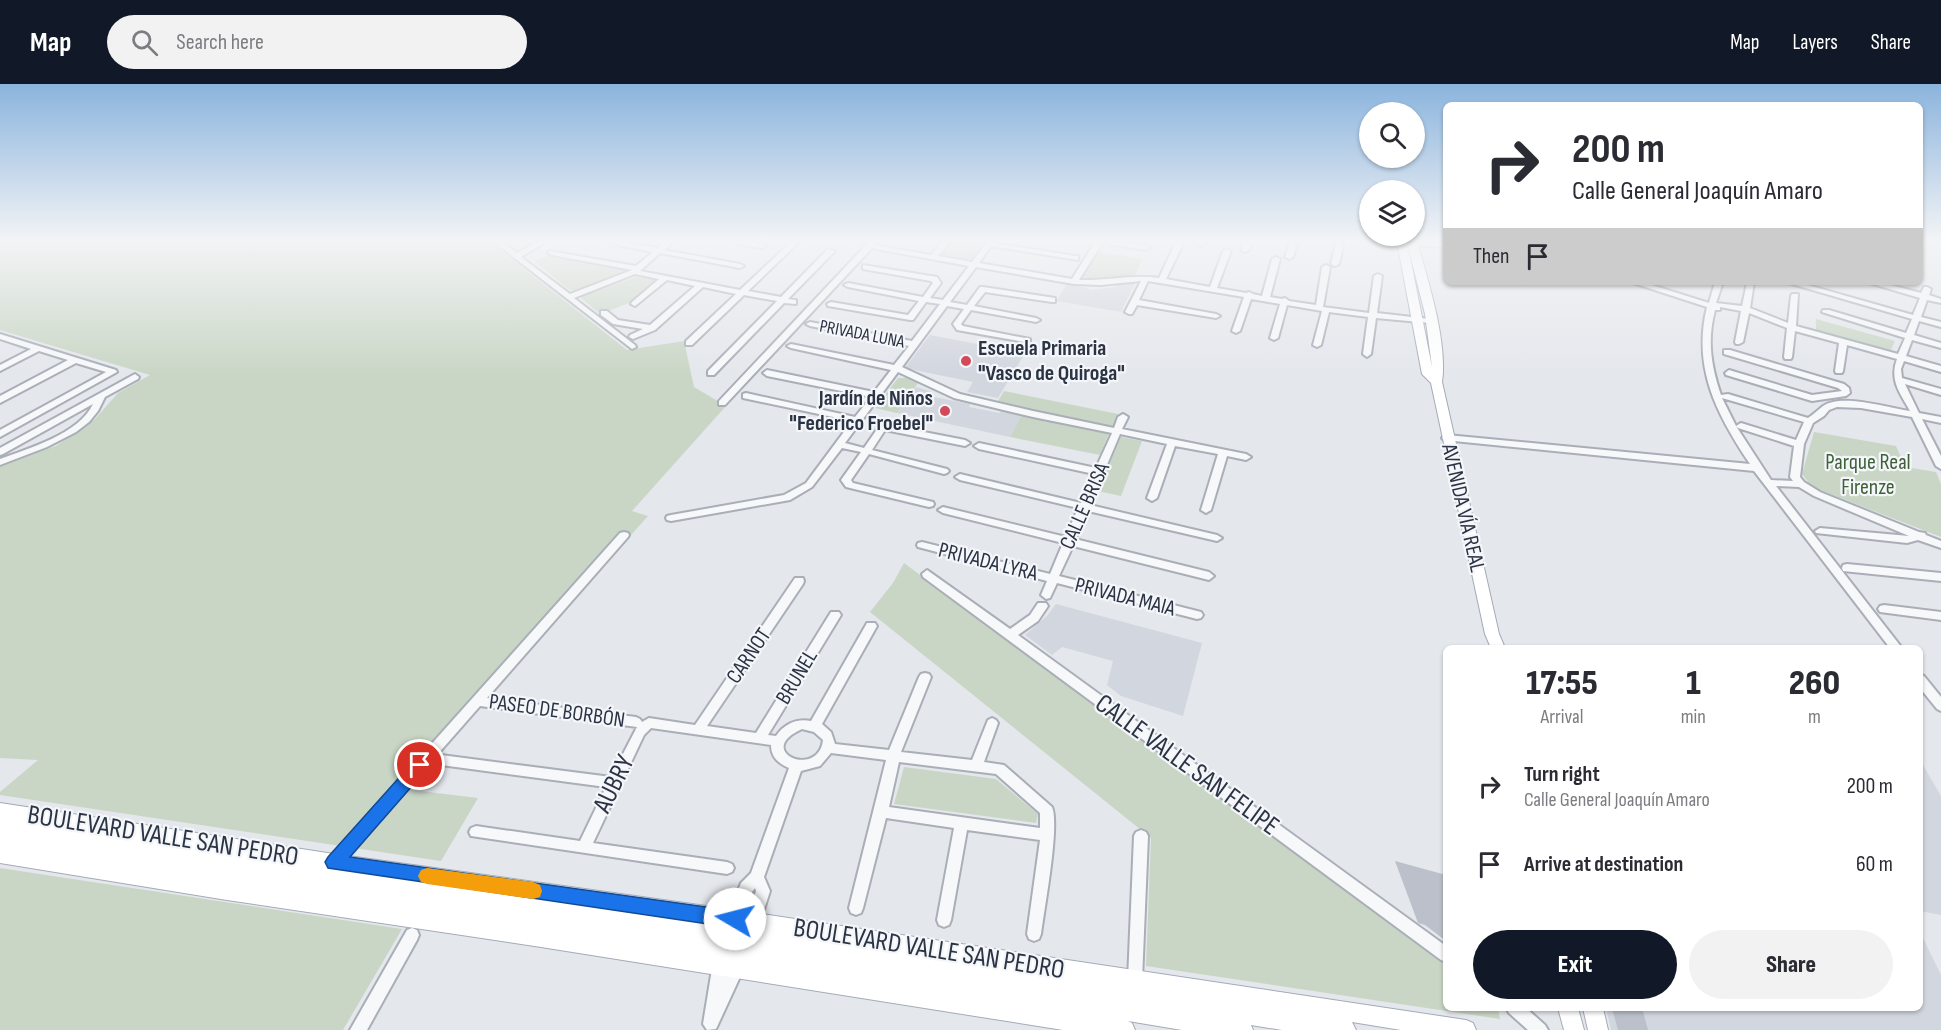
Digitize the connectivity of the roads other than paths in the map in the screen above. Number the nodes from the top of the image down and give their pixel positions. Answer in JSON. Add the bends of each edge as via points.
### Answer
{"nodes":[{"id":1,"x":556,"y":286,"type":"edge"},
{"id":2,"x":597,"y":286,"type":"edge"},
{"id":3,"x":655,"y":286,"type":"edge"},
{"id":4,"x":700,"y":286,"type":"edge"},
{"id":5,"x":707,"y":286,"type":"edge"},
{"id":6,"x":748,"y":286,"type":"edge"},
{"id":7,"x":796,"y":286,"type":"edge"},
{"id":8,"x":834,"y":286,"type":"edge"},
{"id":9,"x":854,"y":286,"type":"edge"},
{"id":10,"x":933,"y":286,"type":"edge"},
{"id":11,"x":959,"y":286,"type":"edge"},
{"id":12,"x":1142,"y":286,"type":"edge"},
{"id":13,"x":1201,"y":286,"type":"edge"},
{"id":14,"x":1269,"y":286,"type":"edge"},
{"id":15,"x":1327,"y":286,"type":"edge"},
{"id":16,"x":1377,"y":286,"type":"edge"},
{"id":17,"x":1417,"y":286,"type":"edge"},
{"id":18,"x":1648,"y":286,"type":"edge"},
{"id":19,"x":1718,"y":286,"type":"edge"},
{"id":20,"x":1750,"y":286,"type":"edge"},
{"id":21,"x":1804,"y":286,"type":"edge"},
{"id":22,"x":1893,"y":286,"type":"edge"},
{"id":23,"x":1213,"y":288,"type":"joint"},
{"id":24,"x":1925,"y":292,"type":"junction"},
{"id":25,"x":741,"y":293,"type":"junction"},
{"id":26,"x":1249,"y":294,"type":"junction"},
{"id":27,"x":1795,"y":296,"type":"dead end"},
{"id":28,"x":570,"y":297,"type":"junction"},
{"id":29,"x":1266,"y":297,"type":"junction"},
{"id":30,"x":925,"y":299,"type":"junction"},
{"id":31,"x":782,"y":300,"type":"junction"},
{"id":32,"x":1052,"y":300,"type":"dead end"},
{"id":33,"x":1285,"y":300,"type":"junction"},
{"id":34,"x":1941,"y":301,"type":"edge"},
{"id":35,"x":793,"y":302,"type":"dead end"},
{"id":36,"x":1134,"y":302,"type":"junction"},
{"id":37,"x":947,"y":303,"type":"junction"},
{"id":38,"x":635,"y":304,"type":"dead end"},
{"id":39,"x":831,"y":304,"type":"dead end"},
{"id":40,"x":1712,"y":305,"type":"junction"},
{"id":41,"x":969,"y":307,"type":"junction"},
{"id":42,"x":1322,"y":308,"type":"junction"},
{"id":43,"x":1129,"y":312,"type":"dead end"},
{"id":44,"x":1826,"y":312,"type":"dead end"},
{"id":45,"x":604,"y":313,"type":"dead end"},
{"id":46,"x":1374,"y":315,"type":"junction"},
{"id":47,"x":1745,"y":315,"type":"junction"},
{"id":48,"x":1216,"y":316,"type":"dead end"},
{"id":49,"x":1917,"y":318,"type":"junction"},
{"id":50,"x":1036,"y":320,"type":"dead end"},
{"id":51,"x":1425,"y":323,"type":"junction"},
{"id":52,"x":810,"y":324,"type":"dead end"},
{"id":53,"x":1941,"y":325,"type":"edge"},
{"id":54,"x":652,"y":328,"type":"junction"},
{"id":55,"x":1795,"y":328,"type":"junction"},
{"id":56,"x":1236,"y":331,"type":"dead end"},
{"id":57,"x":0,"y":336,"type":"edge"},
{"id":58,"x":633,"y":337,"type":"dead end"},
{"id":59,"x":1910,"y":337,"type":"junction"},
{"id":60,"x":1274,"y":338,"type":"dead end"},
{"id":61,"x":1027,"y":341,"type":"dead end"},
{"id":62,"x":689,"y":342,"type":"dead end"},
{"id":63,"x":1739,"y":342,"type":"dead end"},
{"id":64,"x":1843,"y":342,"type":"junction"},
{"id":65,"x":914,"y":344,"type":"junction"},
{"id":66,"x":1317,"y":345,"type":"dead end"},
{"id":67,"x":632,"y":346,"type":"dead end"},
{"id":68,"x":791,"y":346,"type":"dead end"},
{"id":69,"x":1941,"y":346,"type":"edge"},
{"id":70,"x":39,"y":348,"type":"junction"},
{"id":71,"x":1867,"y":348,"type":"junction"},
{"id":72,"x":1727,"y":352,"type":"dead end"},
{"id":73,"x":1367,"y":354,"type":"dead end"},
{"id":74,"x":1788,"y":357,"type":"dead end"},
{"id":75,"x":1902,"y":357,"type":"junction"},
{"id":76,"x":75,"y":360,"type":"junction"},
{"id":77,"x":0,"y":368,"type":"edge"},
{"id":78,"x":896,"y":368,"type":"junction"},
{"id":79,"x":1897,"y":369,"type":"junction"},
{"id":80,"x":1941,"y":369,"type":"edge"},
{"id":81,"x":1839,"y":371,"type":"dead end"},
{"id":82,"x":711,"y":373,"type":"dead end"},
{"id":83,"x":767,"y":373,"type":"dead end"},
{"id":84,"x":1729,"y":373,"type":"dead end"},
{"id":85,"x":135,"y":377,"type":"dead end"},
{"id":86,"x":1898,"y":379,"type":"junction"},
{"id":87,"x":1941,"y":393,"type":"edge"},
{"id":88,"x":876,"y":395,"type":"junction"},
{"id":89,"x":746,"y":396,"type":"dead end"},
{"id":90,"x":1725,"y":396,"type":"dead end"},
{"id":91,"x":101,"y":397,"type":"junction"},
{"id":92,"x":0,"y":400,"type":"edge"},
{"id":93,"x":722,"y":403,"type":"dead end"},
{"id":94,"x":1839,"y":403,"type":"junction"},
{"id":95,"x":1914,"y":414,"type":"junction"},
{"id":96,"x":1123,"y":417,"type":"dead end"},
{"id":97,"x":858,"y":420,"type":"junction"},
{"id":98,"x":1941,"y":420,"type":"edge"},
{"id":99,"x":1809,"y":421,"type":"junction"},
{"id":100,"x":1741,"y":426,"type":"dead end"},
{"id":101,"x":1118,"y":431,"type":"junction"},
{"id":102,"x":0,"y":434,"type":"edge"},
{"id":103,"x":1447,"y":438,"type":"junction"},
{"id":104,"x":1172,"y":442,"type":"junction"},
{"id":105,"x":965,"y":443,"type":"dead end"},
{"id":106,"x":1799,"y":444,"type":"junction"},
{"id":107,"x":979,"y":446,"type":"dead end"},
{"id":108,"x":837,"y":447,"type":"junction"},
{"id":109,"x":1224,"y":452,"type":"junction"},
{"id":110,"x":863,"y":453,"type":"junction"},
{"id":111,"x":1,"y":456,"type":"edge"},
{"id":112,"x":1246,"y":457,"type":"dead end"},
{"id":113,"x":1941,"y":466,"type":"edge"},
{"id":114,"x":944,"y":471,"type":"dead end"},
{"id":115,"x":1100,"y":472,"type":"junction"},
{"id":116,"x":1762,"y":475,"type":"junction"},
{"id":117,"x":960,"y":477,"type":"dead end"},
{"id":118,"x":1798,"y":481,"type":"junction"},
{"id":119,"x":1152,"y":498,"type":"dead end"},
{"id":120,"x":929,"y":504,"type":"dead end"},
{"id":121,"x":1084,"y":506,"type":"junction"},
{"id":122,"x":943,"y":510,"type":"dead end"},
{"id":123,"x":1206,"y":510,"type":"dead end"},
{"id":124,"x":671,"y":518,"type":"dead end"},
{"id":125,"x":1820,"y":531,"type":"dead end"},
{"id":126,"x":1921,"y":535,"type":"junction"},
{"id":127,"x":624,"y":536,"type":"dead end"},
{"id":128,"x":1217,"y":538,"type":"dead end"},
{"id":129,"x":1069,"y":540,"type":"junction"},
{"id":130,"x":1938,"y":542,"type":"edge"},
{"id":131,"x":922,"y":545,"type":"dead end"},
{"id":132,"x":1847,"y":568,"type":"dead end"},
{"id":133,"x":927,"y":574,"type":"dead end"},
{"id":134,"x":1209,"y":576,"type":"dead end"},
{"id":135,"x":1941,"y":577,"type":"edge"},
{"id":136,"x":1053,"y":578,"type":"junction"},
{"id":137,"x":799,"y":581,"type":"dead end"},
{"id":138,"x":1884,"y":609,"type":"dead end"},
{"id":139,"x":835,"y":615,"type":"dead end"},
{"id":140,"x":1197,"y":615,"type":"dead end"},
{"id":141,"x":1941,"y":616,"type":"edge"},
{"id":142,"x":871,"y":626,"type":"dead end"},
{"id":143,"x":1010,"y":635,"type":"junction"},
{"id":144,"x":1491,"y":641,"type":"edge"},
{"id":145,"x":1894,"y":645,"type":"edge"},
{"id":146,"x":925,"y":677,"type":"dead end"},
{"id":147,"x":1923,"y":683,"type":"edge"},
{"id":148,"x":478,"y":701,"type":"junction"},
{"id":149,"x":1941,"y":706,"type":"edge"},
{"id":150,"x":642,"y":723,"type":"junction"},
{"id":151,"x":992,"y":723,"type":"dead end"},
{"id":152,"x":815,"y":724,"type":"junction"},
{"id":153,"x":698,"y":730,"type":"junction"},
{"id":154,"x":760,"y":738,"type":"junction"},
{"id":155,"x":777,"y":741,"type":"junction"},
{"id":156,"x":828,"y":748,"type":"junction"},
{"id":157,"x":894,"y":754,"type":"junction"},
{"id":158,"x":441,"y":760,"type":"dead end"},
{"id":159,"x":796,"y":766,"type":"junction"},
{"id":160,"x":976,"y":766,"type":"junction"},
{"id":161,"x":615,"y":783,"type":"junction"},
{"id":162,"x":0,"y":810,"type":"edge"},
{"id":163,"x":881,"y":812,"type":"junction"},
{"id":164,"x":962,"y":823,"type":"junction"},
{"id":165,"x":0,"y":824,"type":"edge"},
{"id":166,"x":477,"y":832,"type":"dead end"},
{"id":167,"x":1047,"y":835,"type":"junction"},
{"id":168,"x":1141,"y":836,"type":"dead end"},
{"id":169,"x":0,"y":839,"type":"edge"},
{"id":170,"x":153,"y":841,"type":"junction"},
{"id":171,"x":584,"y":847,"type":"junction"},
{"id":172,"x":0,"y":855,"type":"edge"},
{"id":173,"x":329,"y":868,"type":"junction"},
{"id":174,"x":727,"y":868,"type":"dead end"},
{"id":175,"x":312,"y":888,"type":"junction"},
{"id":176,"x":299,"y":903,"type":"junction"},
{"id":177,"x":856,"y":908,"type":"dead end"},
{"id":178,"x":551,"y":916,"type":"junction"},
{"id":179,"x":944,"y":920,"type":"dead end"},
{"id":180,"x":1034,"y":934,"type":"dead end"},
{"id":181,"x":412,"y":935,"type":"dead end"},
{"id":182,"x":736,"y":944,"type":"junction"},
{"id":183,"x":1443,"y":953,"type":"edge"},
{"id":184,"x":966,"y":970,"type":"junction"},
{"id":185,"x":1135,"y":980,"type":"junction"},
{"id":186,"x":960,"y":1004,"type":"junction"},
{"id":187,"x":1518,"y":1011,"type":"edge"},
{"id":188,"x":1569,"y":1011,"type":"edge"},
{"id":189,"x":1594,"y":1011,"type":"edge"},
{"id":190,"x":1293,"y":1019,"type":"edge"},
{"id":191,"x":710,"y":1027,"type":"edge"},
{"id":192,"x":358,"y":1030,"type":"edge"},
{"id":193,"x":1125,"y":1030,"type":"edge"},
{"id":194,"x":1243,"y":1030,"type":"edge"},
{"id":195,"x":1346,"y":1030,"type":"edge"},
{"id":196,"x":1466,"y":1030,"type":"edge"},
{"id":197,"x":1540,"y":1030,"type":"edge"},
{"id":198,"x":1574,"y":1030,"type":"edge"},
{"id":199,"x":1598,"y":1030,"type":"edge"}],
"edges":[{"from":1,"to":28,"type":"street"},
{"from":2,"to":28,"type":"street"},
{"from":3,"to":38,"type":"street"},
{"from":4,"to":54,"type":"street"},
{"from":5,"to":25,"type":"street"},
{"from":6,"to":25,"type":"street"},
{"from":7,"to":31,"type":"street"},
{"from":8,"to":93,"type":"street"},
{"from":9,"to":30,"type":"street"},
{"from":10,"to":30,"type":"street"},
{"from":11,"to":37,"type":"street"},
{"from":12,"to":36,"type":"street"},
{"from":13,"to":23,"type":"street"},
{"from":14,"to":29,"type":"street"},
{"from":15,"to":42,"type":"street"},
{"from":16,"to":46,"type":"street"},
{"from":17,"to":51,"type":"main road","name":"AVENIDA VÍA REAL"},
{"from":18,"to":40,"type":"street"},
{"from":19,"to":40,"type":"street"},
{"from":20,"to":47,"type":"street"},
{"from":21,"to":49,"type":"street"},
{"from":22,"to":24,"type":"street"},
{"from":23,"to":26,"type":"street"},
{"from":24,"to":34,"type":"street"},
{"from":24,"to":49,"type":"street"},
{"from":25,"to":31,"type":"street"},
{"from":25,"to":62,"type":"street"},
{"from":26,"to":29,"type":"street"},
{"from":26,"to":56,"type":"street"},
{"from":27,"to":55,"type":"street"},
{"from":28,"to":67,"type":"street"},
{"from":29,"to":33,"type":"street"},
{"from":30,"to":37,"type":"street"},
{"from":30,"to":39,"type":"street","via":[[910,318]]},
{"from":31,"to":35,"type":"street"},
{"from":31,"to":82,"type":"street"},
{"from":32,"to":41,"type":"street","via":[[988,289],[981,290]]},
{"from":33,"to":42,"type":"street"},
{"from":33,"to":60,"type":"street"},
{"from":36,"to":43,"type":"street"},
{"from":36,"to":48,"type":"street"},
{"from":37,"to":41,"type":"street"},
{"from":37,"to":65,"type":"street"},
{"from":40,"to":47,"type":"street","via":[[1719,311]]},
{"from":40,"to":116,"type":"street","via":[[1706,351],[1713,388],[1727,420]]},
{"from":41,"to":50,"type":"street"},
{"from":41,"to":61,"type":"street","via":[[957,327]]},
{"from":42,"to":46,"type":"street"},
{"from":42,"to":66,"type":"street"},
{"from":44,"to":59,"type":"street"},
{"from":45,"to":54,"type":"street","via":[[616,322]]},
{"from":46,"to":51,"type":"street"},
{"from":46,"to":73,"type":"street"},
{"from":47,"to":55,"type":"street"},
{"from":47,"to":63,"type":"street"},
{"from":49,"to":53,"type":"street"},
{"from":49,"to":59,"type":"street"},
{"from":51,"to":103,"type":"main road","name":"AVENIDA VÍA REAL","via":[[1428,374],[1436,382]]},
{"from":52,"to":65,"type":"street","name":"PRIVADA LUNA"},
{"from":54,"to":58,"type":"street"},
{"from":55,"to":64,"type":"street"},
{"from":55,"to":74,"type":"street"},
{"from":57,"to":70,"type":"street"},
{"from":59,"to":69,"type":"street"},
{"from":59,"to":75,"type":"street"},
{"from":64,"to":71,"type":"street"},
{"from":64,"to":81,"type":"street"},
{"from":65,"to":78,"type":"street"},
{"from":68,"to":78,"type":"street"},
{"from":70,"to":76,"type":"street"},
{"from":70,"to":77,"type":"street"},
{"from":71,"to":75,"type":"street"},
{"from":71,"to":79,"type":"street"},
{"from":72,"to":94,"type":"street","via":[[1840,386],[1846,393]]},
{"from":75,"to":79,"type":"street"},
{"from":75,"to":80,"type":"street"},
{"from":76,"to":92,"type":"street"},
{"from":76,"to":102,"type":"street","via":[[113,372]]},
{"from":78,"to":88,"type":"street"},
{"from":78,"to":101,"type":"street","via":[[957,396]]},
{"from":79,"to":86,"type":"street"},
{"from":83,"to":88,"type":"street"},
{"from":84,"to":94,"type":"street"},
{"from":85,"to":91,"type":"street"},
{"from":86,"to":87,"type":"street"},
{"from":86,"to":95,"type":"street"},
{"from":88,"to":97,"type":"street"},
{"from":89,"to":97,"type":"street"},
{"from":90,"to":99,"type":"street"},
{"from":91,"to":111,"type":"street"},
{"from":91,"to":111,"type":"street","via":[[98,408],[85,422],[49,443]]},
{"from":94,"to":95,"type":"street"},
{"from":94,"to":99,"type":"street"},
{"from":95,"to":98,"type":"street"},
{"from":95,"to":113,"type":"street"},
{"from":96,"to":101,"type":"street","name":"CALLE BRISA"},
{"from":97,"to":108,"type":"street"},
{"from":99,"to":106,"type":"street"},
{"from":100,"to":106,"type":"street"},
{"from":101,"to":104,"type":"street"},
{"from":101,"to":115,"type":"street","name":"CALLE BRISA"},
{"from":103,"to":116,"type":"street"},
{"from":103,"to":144,"type":"main road","name":"AVENIDA VÍA REAL"},
{"from":104,"to":109,"type":"street"},
{"from":104,"to":119,"type":"street"},
{"from":105,"to":110,"type":"street","via":[[883,427]]},
{"from":106,"to":118,"type":"street"},
{"from":107,"to":115,"type":"street"},
{"from":108,"to":110,"type":"street"},
{"from":108,"to":124,"type":"street","via":[[800,493]]},
{"from":109,"to":112,"type":"street"},
{"from":109,"to":123,"type":"street"},
{"from":110,"to":114,"type":"street"},
{"from":110,"to":120,"type":"street","via":[[846,483]]},
{"from":115,"to":121,"type":"street","name":"CALLE BRISA"},
{"from":116,"to":118,"type":"street"},
{"from":116,"to":145,"type":"street"},
{"from":117,"to":121,"type":"street"},
{"from":118,"to":126,"type":"street","via":[[1826,498]]},
{"from":121,"to":128,"type":"street"},
{"from":121,"to":129,"type":"street","name":"CALLE BRISA"},
{"from":122,"to":129,"type":"street"},
{"from":125,"to":126,"type":"street","via":[[1907,540]]},
{"from":126,"to":130,"type":"street"},
{"from":127,"to":148,"type":"street"},
{"from":129,"to":134,"type":"street"},
{"from":129,"to":136,"type":"street","name":"CALLE BRISA"},
{"from":131,"to":136,"type":"street","name":"PRIVADA LYRA"},
{"from":132,"to":135,"type":"street"},
{"from":133,"to":143,"type":"street","name":"CALLE VALLE SAN FELIPE"},
{"from":136,"to":140,"type":"street","name":"PRIVADA MAIA"},
{"from":136,"to":143,"type":"street","name":"CALLE BRISA","via":[[1034,618]]},
{"from":137,"to":153,"type":"street","name":"CARNOT"},
{"from":138,"to":141,"type":"street"},
{"from":139,"to":154,"type":"street","name":"BRUNEL"},
{"from":142,"to":152,"type":"street"},
{"from":143,"to":183,"type":"street","name":"CALLE VALLE SAN FELIPE"},
{"from":146,"to":157,"type":"street"},
{"from":147,"to":149,"type":"street"},
{"from":148,"to":150,"type":"street","name":"PASEO DE BORBÓN"},
{"from":148,"to":173,"type":"street"},
{"from":150,"to":153,"type":"street","name":"PASEO DE BORBÓN"},
{"from":150,"to":161,"type":"street","name":"AUBRY"},
{"from":151,"to":160,"type":"street"},
{"from":152,"to":155,"type":"street","via":[[800,724],[786,730]]},
{"from":152,"to":156,"type":"street","via":[[829,738]]},
{"from":153,"to":154,"type":"street","name":"PASEO DE BORBÓN"},
{"from":154,"to":155,"type":"street","name":"PASEO DE BORBÓN"},
{"from":155,"to":159,"type":"street","via":[[777,752],[783,761]]},
{"from":156,"to":157,"type":"street"},
{"from":156,"to":159,"type":"street","via":[[821,758]]},
{"from":157,"to":160,"type":"street"},
{"from":157,"to":163,"type":"street"},
{"from":158,"to":161,"type":"street"},
{"from":159,"to":182,"type":"street","via":[[757,878],[763,891]]},
{"from":160,"to":167,"type":"street","via":[[999,769],[1047,811]]},
{"from":161,"to":171,"type":"street","name":"AUBRY"},
{"from":162,"to":170,"type":"main road","name":"BOULEVARD VALLE SAN PEDRO"},
{"from":163,"to":164,"type":"street"},
{"from":163,"to":177,"type":"street"},
{"from":164,"to":167,"type":"street"},
{"from":164,"to":179,"type":"street"},
{"from":165,"to":170,"type":"main road","name":"BOULEVARD VALLE SAN PEDRO"},
{"from":166,"to":171,"type":"street"},
{"from":167,"to":180,"type":"street"},
{"from":168,"to":185,"type":"street"},
{"from":169,"to":175,"type":"main road","name":"BOULEVARD VALLE SAN PEDRO"},
{"from":170,"to":173,"type":"main road","name":"BOULEVARD VALLE SAN PEDRO"},
{"from":171,"to":174,"type":"street"},
{"from":172,"to":176,"type":"main road","name":"BOULEVARD VALLE SAN PEDRO"},
{"from":173,"to":175,"type":"street"},
{"from":173,"to":178,"type":"main road","name":"BOULEVARD VALLE SAN PEDRO"},
{"from":175,"to":176,"type":"street"},
{"from":175,"to":178,"type":"main road","name":"BOULEVARD VALLE SAN PEDRO"},
{"from":176,"to":178,"type":"main road","name":"BOULEVARD VALLE SAN PEDRO"},
{"from":178,"to":182,"type":"main road","name":"BOULEVARD VALLE SAN PEDRO"},
{"from":178,"to":182,"type":"main road","name":"BOULEVARD VALLE SAN PEDRO"},
{"from":181,"to":192,"type":"street"},
{"from":182,"to":184,"type":"main road","name":"BOULEVARD VALLE SAN PEDRO"},
{"from":182,"to":184,"type":"main road","name":"BOULEVARD VALLE SAN PEDRO"},
{"from":182,"to":186,"type":"main road","name":"BOULEVARD VALLE SAN PEDRO"},
{"from":182,"to":191,"type":"street"},
{"from":184,"to":185,"type":"main road","name":"BOULEVARD VALLE SAN PEDRO"},
{"from":184,"to":186,"type":"main road"},
{"from":184,"to":190,"type":"main road","name":"BOULEVARD VALLE SAN PEDRO"},
{"from":184,"to":194,"type":"main road","name":"BOULEVARD VALLE SAN PEDRO"},
{"from":185,"to":190,"type":"main road","name":"BOULEVARD VALLE SAN PEDRO"},
{"from":186,"to":193,"type":"main road","name":"BOULEVARD VALLE SAN PEDRO"},
{"from":187,"to":197,"type":"street"},
{"from":188,"to":198,"type":"main road"},
{"from":189,"to":199,"type":"main road"},
{"from":190,"to":195,"type":"main road","name":"BOULEVARD VALLE SAN PEDRO"},
{"from":190,"to":196,"type":"main road","name":"BOULEVARD VALLE SAN PEDRO"}]}
